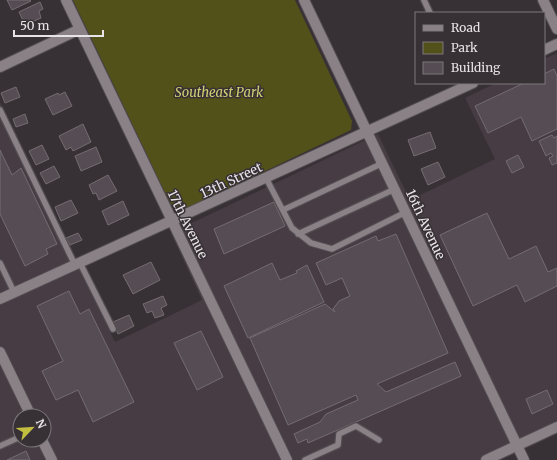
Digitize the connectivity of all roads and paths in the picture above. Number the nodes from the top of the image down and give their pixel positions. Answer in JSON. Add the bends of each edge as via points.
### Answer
{"nodes":[{"id":1,"x":66,"y":0,"type":"edge"},
{"id":2,"x":304,"y":0,"type":"edge"},
{"id":3,"x":424,"y":0,"type":"edge"},
{"id":4,"x":543,"y":0,"type":"edge"},
{"id":5,"x":430,"y":12,"type":"edge"},
{"id":6,"x":80,"y":29,"type":"junction"},
{"id":7,"x":557,"y":29,"type":"edge"},
{"id":8,"x":557,"y":44,"type":"edge"},
{"id":9,"x":545,"y":50,"type":"edge"},
{"id":10,"x":0,"y":67,"type":"edge"},
{"id":11,"x":468,"y":84,"type":"edge"},
{"id":12,"x":0,"y":110,"type":"edge"},
{"id":13,"x":368,"y":131,"type":"junction"},
{"id":14,"x":383,"y":163,"type":"junction"},
{"id":15,"x":266,"y":178,"type":"junction"},
{"id":16,"x":395,"y":189,"type":"junction"},
{"id":17,"x":283,"y":210,"type":"junction"},
{"id":18,"x":406,"y":212,"type":"junction"},
{"id":19,"x":172,"y":221,"type":"junction"},
{"id":20,"x":298,"y":234,"type":"junction"},
{"id":21,"x":0,"y":263,"type":"edge"},
{"id":22,"x":78,"y":264,"type":"junction"},
{"id":23,"x":14,"y":292,"type":"junction"},
{"id":24,"x":0,"y":299,"type":"edge"},
{"id":25,"x":113,"y":329,"type":"dead end"},
{"id":26,"x":0,"y":352,"type":"edge"},
{"id":27,"x":27,"y":408,"type":"edge"},
{"id":28,"x":557,"y":427,"type":"edge"},
{"id":29,"x":378,"y":440,"type":"dead end"},
{"id":30,"x":12,"y":441,"type":"edge"},
{"id":31,"x":0,"y":446,"type":"edge"},
{"id":32,"x":517,"y":446,"type":"junction"},
{"id":33,"x":46,"y":448,"type":"edge"},
{"id":34,"x":52,"y":460,"type":"edge"},
{"id":35,"x":287,"y":460,"type":"edge"},
{"id":36,"x":305,"y":460,"type":"edge"},
{"id":37,"x":486,"y":460,"type":"edge"},
{"id":38,"x":524,"y":460,"type":"edge"}],
"edges":[{"from":1,"to":6,"type":"street","name":"17th Avenue"},
{"from":2,"to":13,"type":"street","name":"16th Avenue"},
{"from":3,"to":5,"type":"lane"},
{"from":4,"to":7,"type":"street"},
{"from":6,"to":10,"type":"street"},
{"from":6,"to":19,"type":"street","name":"17th Avenue"},
{"from":8,"to":9,"type":"street"},
{"from":11,"to":13,"type":"street","name":"13th Street"},
{"from":12,"to":22,"type":"lane"},
{"from":13,"to":14,"type":"street","name":"16th Avenue"},
{"from":13,"to":15,"type":"street","name":"13th Street"},
{"from":14,"to":16,"type":"street","name":"16th Avenue"},
{"from":14,"to":17,"type":"lane"},
{"from":15,"to":17,"type":"lane"},
{"from":15,"to":19,"type":"street","name":"13th Street"},
{"from":16,"to":18,"type":"street","name":"16th Avenue"},
{"from":16,"to":20,"type":"lane"},
{"from":17,"to":20,"type":"lane"},
{"from":18,"to":20,"type":"lane","via":[[332,249],[311,243]]},
{"from":18,"to":32,"type":"street","name":"16th Avenue"},
{"from":19,"to":22,"type":"street","name":"13th Street"},
{"from":19,"to":35,"type":"street","name":"17th Avenue"},
{"from":21,"to":23,"type":"lane"},
{"from":22,"to":23,"type":"street","name":"13th Street"},
{"from":22,"to":25,"type":"lane"},
{"from":23,"to":24,"type":"street","name":"13th Street"},
{"from":26,"to":27,"type":"street"},
{"from":28,"to":32,"type":"street"},
{"from":29,"to":36,"type":"lane","via":[[356,426],[339,434],[338,445]]},
{"from":30,"to":31,"type":"lane"},
{"from":32,"to":37,"type":"street"},
{"from":32,"to":38,"type":"street","name":"16th Avenue"},
{"from":33,"to":34,"type":"street"}]}
